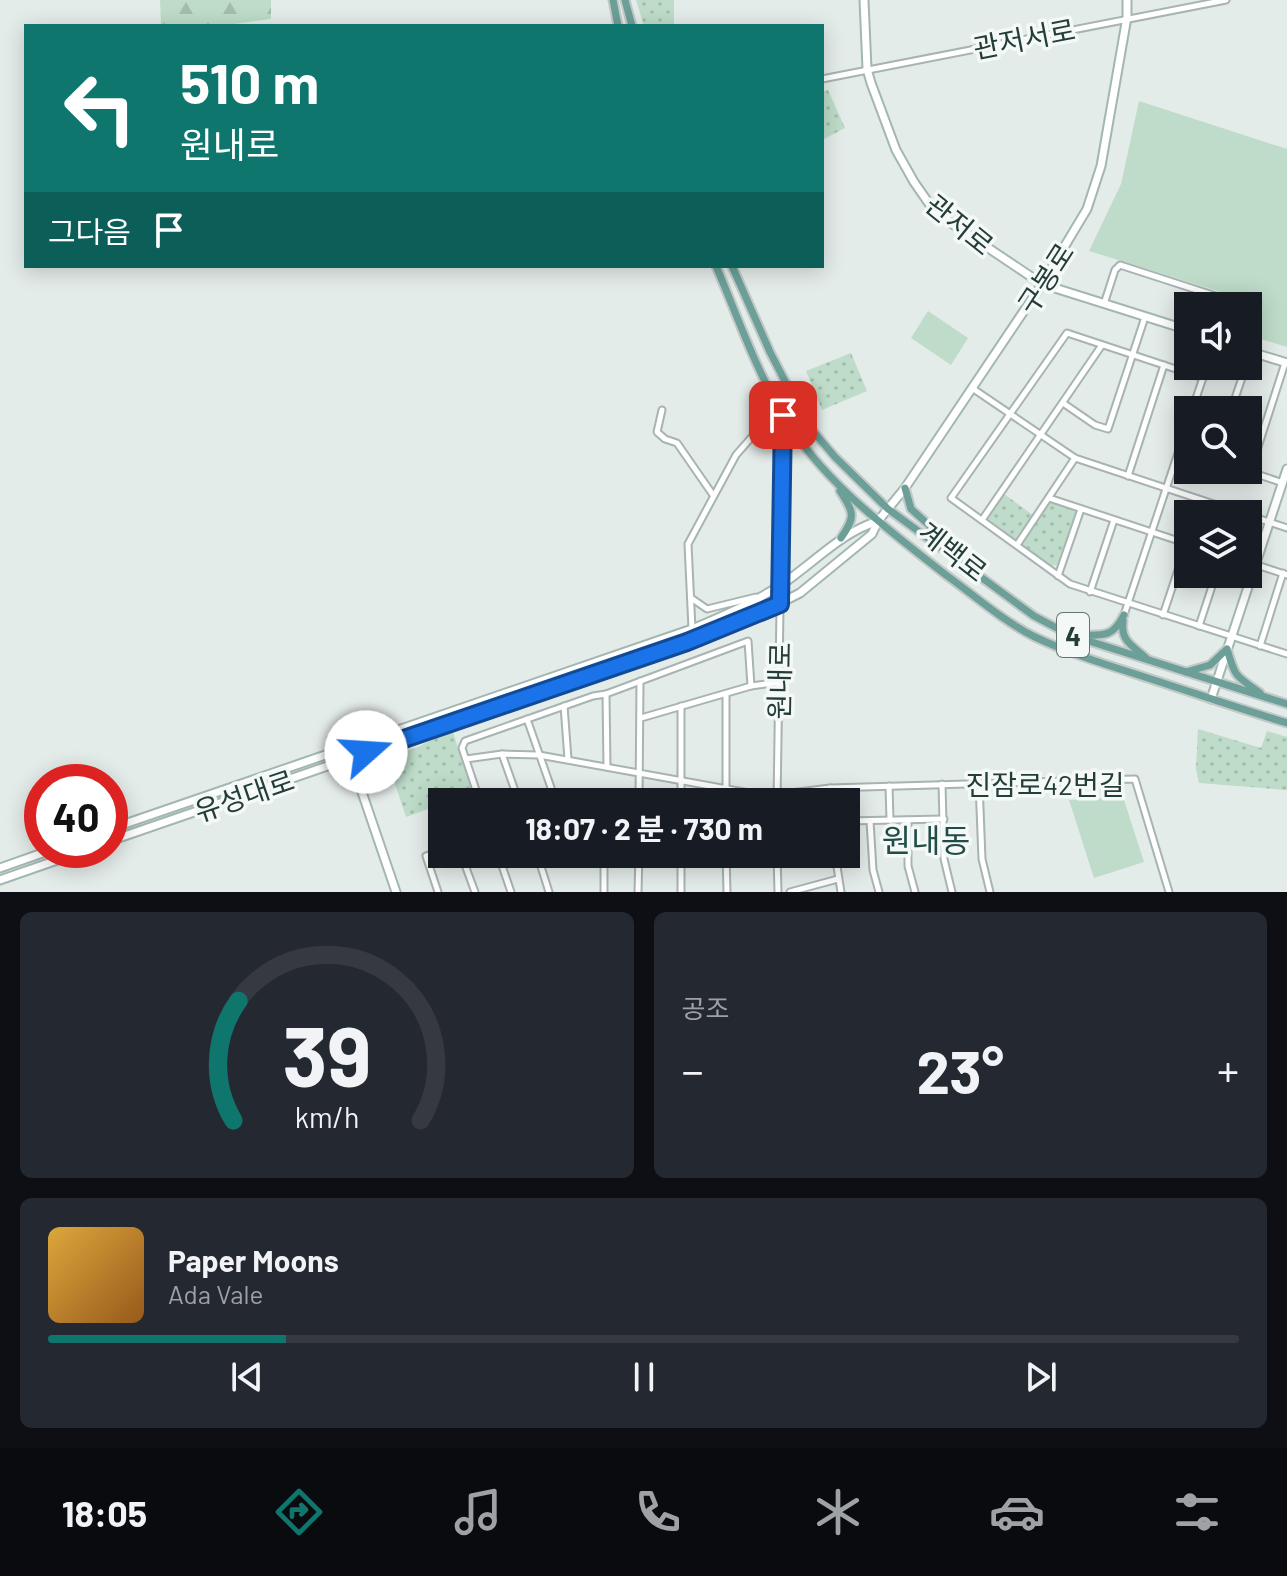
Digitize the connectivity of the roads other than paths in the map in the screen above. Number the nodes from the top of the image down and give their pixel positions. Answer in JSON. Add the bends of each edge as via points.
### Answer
{"nodes":[{"id":1,"x":613,"y":0,"type":"edge"},
{"id":2,"x":625,"y":0,"type":"edge"},
{"id":3,"x":864,"y":0,"type":"edge"},
{"id":4,"x":1127,"y":0,"type":"edge"},
{"id":5,"x":1226,"y":0,"type":"edge"},
{"id":6,"x":1188,"y":3,"type":"edge"},
{"id":7,"x":1127,"y":17,"type":"junction"},
{"id":8,"x":618,"y":24,"type":"edge"},
{"id":9,"x":631,"y":24,"type":"edge"},
{"id":10,"x":867,"y":69,"type":"junction"},
{"id":11,"x":824,"y":79,"type":"edge"},
{"id":12,"x":717,"y":268,"type":"edge"},
{"id":13,"x":733,"y":268,"type":"edge"},
{"id":14,"x":1042,"y":284,"type":"junction"},
{"id":15,"x":1203,"y":292,"type":"edge"},
{"id":16,"x":1104,"y":304,"type":"junction"},
{"id":17,"x":1145,"y":317,"type":"junction"},
{"id":18,"x":1174,"y":326,"type":"edge"},
{"id":19,"x":1102,"y":345,"type":"junction"},
{"id":20,"x":1132,"y":355,"type":"junction"},
{"id":21,"x":1262,"y":357,"type":"edge"},
{"id":22,"x":1286,"y":363,"type":"edge"},
{"id":23,"x":1164,"y":365,"type":"junction"},
{"id":24,"x":1174,"y":368,"type":"edge"},
{"id":25,"x":765,"y":380,"type":"junction"},
{"id":26,"x":972,"y":388,"type":"junction"},
{"id":27,"x":1063,"y":403,"type":"junction"},
{"id":28,"x":662,"y":410,"type":"dead end"},
{"id":29,"x":1010,"y":413,"type":"junction"},
{"id":30,"x":783,"y":415,"type":"junction"},
{"id":31,"x":1262,"y":431,"type":"edge"},
{"id":32,"x":1041,"y":435,"type":"junction"},
{"id":33,"x":1075,"y":458,"type":"junction"},
{"id":34,"x":1174,"y":465,"type":"edge"},
{"id":35,"x":1287,"y":469,"type":"edge"},
{"id":36,"x":1128,"y":476,"type":"junction"},
{"id":37,"x":1262,"y":476,"type":"edge"},
{"id":38,"x":835,"y":482,"type":"junction"},
{"id":39,"x":1283,"y":483,"type":"junction"},
{"id":40,"x":905,"y":488,"type":"junction"},
{"id":41,"x":1166,"y":488,"type":"junction"},
{"id":42,"x":713,"y":495,"type":"junction"},
{"id":43,"x":1049,"y":498,"type":"junction"},
{"id":44,"x":1202,"y":500,"type":"edge"},
{"id":45,"x":888,"y":509,"type":"junction"},
{"id":46,"x":1081,"y":509,"type":"junction"},
{"id":47,"x":982,"y":520,"type":"junction"},
{"id":48,"x":1114,"y":520,"type":"junction"},
{"id":49,"x":1262,"y":520,"type":"edge"},
{"id":50,"x":878,"y":521,"type":"junction"},
{"id":51,"x":1270,"y":522,"type":"junction"},
{"id":52,"x":1287,"y":528,"type":"edge"},
{"id":53,"x":1152,"y":532,"type":"junction"},
{"id":54,"x":841,"y":538,"type":"junction"},
{"id":55,"x":1174,"y":539,"type":"edge"},
{"id":56,"x":1262,"y":540,"type":"edge"},
{"id":57,"x":932,"y":543,"type":"junction"},
{"id":58,"x":1017,"y":545,"type":"junction"},
{"id":59,"x":1262,"y":566,"type":"edge"},
{"id":60,"x":1285,"y":574,"type":"edge"},
{"id":61,"x":1058,"y":576,"type":"junction"},
{"id":62,"x":1174,"y":582,"type":"edge"},
{"id":63,"x":781,"y":585,"type":"junction"},
{"id":64,"x":1212,"y":588,"type":"edge"},
{"id":65,"x":1245,"y":588,"type":"edge"},
{"id":66,"x":1090,"y":592,"type":"junction"},
{"id":67,"x":765,"y":595,"type":"junction"},
{"id":68,"x":690,"y":597,"type":"junction"},
{"id":69,"x":780,"y":604,"type":"junction"},
{"id":70,"x":1128,"y":604,"type":"junction"},
{"id":71,"x":1124,"y":615,"type":"junction"},
{"id":72,"x":1163,"y":615,"type":"junction"},
{"id":73,"x":1199,"y":627,"type":"junction"},
{"id":74,"x":692,"y":629,"type":"junction"},
{"id":75,"x":1070,"y":635,"type":"junction"},
{"id":76,"x":1231,"y":637,"type":"junction"},
{"id":77,"x":695,"y":639,"type":"junction"},
{"id":78,"x":1260,"y":646,"type":"junction"},
{"id":79,"x":1227,"y":649,"type":"junction"},
{"id":80,"x":1287,"y":654,"type":"edge"},
{"id":81,"x":1150,"y":662,"type":"junction"},
{"id":82,"x":1186,"y":672,"type":"junction"},
{"id":83,"x":640,"y":681,"type":"junction"},
{"id":84,"x":780,"y":682,"type":"junction"},
{"id":85,"x":1216,"y":682,"type":"junction"},
{"id":86,"x":751,"y":686,"type":"junction"},
{"id":87,"x":606,"y":694,"type":"junction"},
{"id":88,"x":726,"y":694,"type":"junction"},
{"id":89,"x":1265,"y":697,"type":"junction"},
{"id":90,"x":1211,"y":699,"type":"junction"},
{"id":91,"x":1287,"y":704,"type":"edge"},
{"id":92,"x":564,"y":706,"type":"junction"},
{"id":93,"x":681,"y":706,"type":"junction"},
{"id":94,"x":641,"y":718,"type":"junction"},
{"id":95,"x":527,"y":719,"type":"junction"},
{"id":96,"x":1287,"y":723,"type":"edge"},
{"id":97,"x":347,"y":747,"type":"junction"},
{"id":98,"x":502,"y":754,"type":"junction"},
{"id":99,"x":539,"y":755,"type":"junction"},
{"id":100,"x":350,"y":758,"type":"junction"},
{"id":101,"x":466,"y":759,"type":"junction"},
{"id":102,"x":568,"y":759,"type":"junction"},
{"id":103,"x":607,"y":767,"type":"junction"},
{"id":104,"x":640,"y":774,"type":"junction"},
{"id":105,"x":681,"y":781,"type":"junction"},
{"id":106,"x":979,"y":783,"type":"junction"},
{"id":107,"x":942,"y":784,"type":"junction"},
{"id":108,"x":889,"y":786,"type":"junction"},
{"id":109,"x":475,"y":788,"type":"edge"},
{"id":110,"x":514,"y":788,"type":"edge"},
{"id":111,"x":551,"y":788,"type":"edge"},
{"id":112,"x":640,"y":788,"type":"edge"},
{"id":113,"x":681,"y":788,"type":"edge"},
{"id":114,"x":716,"y":788,"type":"edge"},
{"id":115,"x":726,"y":788,"type":"edge"},
{"id":116,"x":777,"y":788,"type":"edge"},
{"id":117,"x":830,"y":788,"type":"edge"},
{"id":118,"x":944,"y":819,"type":"junction"},
{"id":119,"x":890,"y":820,"type":"junction"},
{"id":120,"x":908,"y":820,"type":"junction"},
{"id":121,"x":860,"y":821,"type":"edge"},
{"id":122,"x":870,"y":821,"type":"junction"},
{"id":123,"x":128,"y":823,"type":"edge"},
{"id":124,"x":128,"y":835,"type":"edge"},
{"id":125,"x":24,"y":860,"type":"edge"},
{"id":126,"x":0,"y":868,"type":"edge"},
{"id":127,"x":34,"y":868,"type":"edge"},
{"id":128,"x":430,"y":868,"type":"edge"},
{"id":129,"x":466,"y":868,"type":"edge"},
{"id":130,"x":503,"y":868,"type":"edge"},
{"id":131,"x":542,"y":868,"type":"edge"},
{"id":132,"x":604,"y":868,"type":"edge"},
{"id":133,"x":639,"y":868,"type":"edge"},
{"id":134,"x":681,"y":868,"type":"edge"},
{"id":135,"x":726,"y":868,"type":"edge"},
{"id":136,"x":777,"y":868,"type":"edge"},
{"id":137,"x":837,"y":868,"type":"edge"},
{"id":138,"x":838,"y":879,"type":"junction"},
{"id":139,"x":0,"y":880,"type":"edge"},
{"id":140,"x":396,"y":892,"type":"edge"},
{"id":141,"x":438,"y":892,"type":"edge"},
{"id":142,"x":475,"y":892,"type":"edge"},
{"id":143,"x":511,"y":892,"type":"edge"},
{"id":144,"x":549,"y":892,"type":"edge"},
{"id":145,"x":604,"y":892,"type":"edge"},
{"id":146,"x":638,"y":892,"type":"edge"},
{"id":147,"x":681,"y":892,"type":"edge"},
{"id":148,"x":727,"y":892,"type":"edge"},
{"id":149,"x":778,"y":892,"type":"edge"},
{"id":150,"x":790,"y":892,"type":"edge"},
{"id":151,"x":841,"y":892,"type":"edge"},
{"id":152,"x":879,"y":892,"type":"edge"},
{"id":153,"x":915,"y":892,"type":"edge"},
{"id":154,"x":952,"y":892,"type":"edge"},
{"id":155,"x":990,"y":892,"type":"edge"},
{"id":156,"x":1169,"y":892,"type":"edge"}],
"edges":[{"from":1,"to":8,"type":"main road"},
{"from":2,"to":9,"type":"main road"},
{"from":3,"to":10,"type":"street","name":"관저로"},
{"from":4,"to":7,"type":"street","name":"구봉로"},
{"from":5,"to":6,"type":"street","name":"관저서로"},
{"from":6,"to":7,"type":"street","name":"관저서로"},
{"from":7,"to":10,"type":"street","name":"관저서로"},
{"from":7,"to":14,"type":"street","name":"구봉로","via":[[1101,166],[1087,209]]},
{"from":10,"to":11,"type":"street","name":"관저서로"},
{"from":10,"to":14,"type":"street","name":"관저로","via":[[896,150],[927,201]]},
{"from":12,"to":25,"type":"main road","name":"계백로","number":"4"},
{"from":13,"to":45,"type":"main road","name":"계백로","number":"4","via":[[807,424]]},
{"from":14,"to":16,"type":"street","name":"관저로"},
{"from":14,"to":26,"type":"street","name":"구봉로"},
{"from":15,"to":16,"type":"street","via":[[1120,265]]},
{"from":16,"to":17,"type":"street","name":"관저로"},
{"from":17,"to":18,"type":"street","name":"관저로"},
{"from":17,"to":20,"type":"street"},
{"from":19,"to":20,"type":"street"},
{"from":19,"to":27,"type":"street"},
{"from":19,"to":29,"type":"street","via":[[1067,333]]},
{"from":20,"to":23,"type":"street"},
{"from":20,"to":27,"type":"street","via":[[1108,429]]},
{"from":21,"to":22,"type":"street"},
{"from":22,"to":31,"type":"street"},
{"from":23,"to":24,"type":"street"},
{"from":23,"to":36,"type":"street"},
{"from":25,"to":30,"type":"main road","name":"계백로","number":"4"},
{"from":25,"to":42,"type":"street","via":[[765,422],[736,455]]},
{"from":26,"to":29,"type":"street"},
{"from":26,"to":40,"type":"street","name":"구봉로"},
{"from":27,"to":32,"type":"street"},
{"from":28,"to":42,"type":"street","via":[[657,432],[677,443]]},
{"from":29,"to":32,"type":"street"},
{"from":29,"to":47,"type":"street","via":[[951,498]]},
{"from":30,"to":38,"type":"main road","name":"계백로","number":"4"},
{"from":30,"to":63,"type":"street","name":"원내로"},
{"from":32,"to":33,"type":"street"},
{"from":32,"to":47,"type":"street"},
{"from":33,"to":36,"type":"street"},
{"from":33,"to":43,"type":"street"},
{"from":34,"to":41,"type":"street"},
{"from":35,"to":39,"type":"street"},
{"from":36,"to":41,"type":"street"},
{"from":37,"to":39,"type":"street"},
{"from":38,"to":50,"type":"main road","name":"계백로","number":"4"},
{"from":38,"to":54,"type":"main road","via":[[853,515]]},
{"from":39,"to":51,"type":"street"},
{"from":40,"to":45,"type":"street","name":"구봉로"},
{"from":40,"to":57,"type":"main road","via":[[911,509],[930,526]]},
{"from":41,"to":44,"type":"street"},
{"from":41,"to":53,"type":"street"},
{"from":42,"to":68,"type":"street","via":[[688,544]]},
{"from":43,"to":46,"type":"street"},
{"from":43,"to":58,"type":"street"},
{"from":45,"to":50,"type":"street","name":"구봉로"},
{"from":45,"to":57,"type":"main road","name":"계백로","number":"4"},
{"from":46,"to":48,"type":"street"},
{"from":46,"to":61,"type":"street"},
{"from":47,"to":58,"type":"street"},
{"from":48,"to":53,"type":"street"},
{"from":48,"to":66,"type":"street"},
{"from":49,"to":51,"type":"street"},
{"from":50,"to":54,"type":"street","name":"유성대로"},
{"from":50,"to":69,"type":"street","name":"유성대로","via":[[869,539]]},
{"from":50,"to":90,"type":"main road","name":"계백로","number":"4","via":[[1032,635]]},
{"from":51,"to":52,"type":"street"},
{"from":51,"to":56,"type":"street"},
{"from":53,"to":55,"type":"street"},
{"from":53,"to":70,"type":"street"},
{"from":54,"to":63,"type":"street","name":"유성대로"},
{"from":57,"to":75,"type":"main road","name":"계백로","number":"4","via":[[1034,616]]},
{"from":58,"to":61,"type":"street"},
{"from":59,"to":60,"type":"street"},
{"from":60,"to":78,"type":"street"},
{"from":61,"to":66,"type":"street"},
{"from":62,"to":72,"type":"street"},
{"from":63,"to":67,"type":"street","name":"유성대로"},
{"from":63,"to":69,"type":"street","name":"원내로"},
{"from":64,"to":73,"type":"street"},
{"from":65,"to":76,"type":"street"},
{"from":66,"to":70,"type":"street"},
{"from":67,"to":68,"type":"street","via":[[707,609]]},
{"from":67,"to":74,"type":"street","name":"유성대로"},
{"from":68,"to":74,"type":"street"},
{"from":69,"to":77,"type":"street","name":"유성대로"},
{"from":69,"to":84,"type":"street","name":"원내로"},
{"from":70,"to":71,"type":"street"},
{"from":70,"to":72,"type":"street"},
{"from":71,"to":75,"type":"main road","via":[[1111,634]]},
{"from":71,"to":81,"type":"main road","via":[[1125,641]]},
{"from":72,"to":73,"type":"street"},
{"from":73,"to":76,"type":"street"},
{"from":74,"to":77,"type":"street"},
{"from":74,"to":97,"type":"street","name":"유성대로"},
{"from":75,"to":81,"type":"main road","name":"계백로","number":"4"},
{"from":76,"to":78,"type":"street"},
{"from":76,"to":79,"type":"street"},
{"from":77,"to":100,"type":"street","name":"유성대로"},
{"from":78,"to":80,"type":"street"},
{"from":79,"to":82,"type":"main road","via":[[1210,665]]},
{"from":79,"to":85,"type":"street"},
{"from":79,"to":89,"type":"main road","via":[[1240,681]]},
{"from":81,"to":82,"type":"main road","name":"계백로","number":"4"},
{"from":82,"to":85,"type":"main road","name":"계백로","number":"4"},
{"from":83,"to":86,"type":"street","via":[[748,641]]},
{"from":83,"to":87,"type":"street"},
{"from":83,"to":94,"type":"street"},
{"from":84,"to":86,"type":"street"},
{"from":84,"to":116,"type":"street","name":"원내로"},
{"from":85,"to":89,"type":"main road","name":"계백로","number":"4"},
{"from":85,"to":90,"type":"street"},
{"from":86,"to":88,"type":"street"},
{"from":87,"to":92,"type":"street"},
{"from":87,"to":103,"type":"street"},
{"from":88,"to":93,"type":"street"},
{"from":88,"to":115,"type":"street"},
{"from":89,"to":91,"type":"main road","name":"계백로","number":"4"},
{"from":90,"to":96,"type":"main road","name":"계백로","number":"4"},
{"from":92,"to":95,"type":"street"},
{"from":92,"to":102,"type":"street"},
{"from":93,"to":94,"type":"street"},
{"from":93,"to":105,"type":"street"},
{"from":94,"to":104,"type":"street"},
{"from":95,"to":99,"type":"street"},
{"from":95,"to":101,"type":"street","via":[[465,741]]},
{"from":97,"to":100,"type":"street"},
{"from":97,"to":123,"type":"street","name":"유성대로"},
{"from":98,"to":99,"type":"street","name":"진잠로42번길"},
{"from":98,"to":101,"type":"street","name":"진잠로42번길"},
{"from":98,"to":110,"type":"street"},
{"from":99,"to":102,"type":"street","name":"진잠로42번길"},
{"from":99,"to":111,"type":"street"},
{"from":100,"to":124,"type":"street","name":"유성대로"},
{"from":100,"to":140,"type":"street"},
{"from":101,"to":109,"type":"street"},
{"from":102,"to":103,"type":"street","name":"진잠로42번길"},
{"from":103,"to":104,"type":"street","name":"진잠로42번길"},
{"from":104,"to":105,"type":"street","name":"진잠로42번길"},
{"from":104,"to":112,"type":"street"},
{"from":105,"to":113,"type":"street"},
{"from":105,"to":114,"type":"street","name":"진잠로42번길"},
{"from":106,"to":107,"type":"street","name":"진잠로42번길"},
{"from":106,"to":155,"type":"street","via":[[982,859]]},
{"from":106,"to":156,"type":"street","name":"진잠로42번길","via":[[1135,779]]},
{"from":107,"to":108,"type":"street","name":"진잠로42번길"},
{"from":107,"to":118,"type":"street"},
{"from":108,"to":117,"type":"street","name":"진잠로42번길"},
{"from":108,"to":119,"type":"street"},
{"from":118,"to":120,"type":"street"},
{"from":118,"to":154,"type":"street","via":[[944,859]]},
{"from":119,"to":120,"type":"street"},
{"from":119,"to":122,"type":"street"},
{"from":120,"to":153,"type":"street","via":[[908,866]]},
{"from":121,"to":122,"type":"street"},
{"from":122,"to":152,"type":"street"},
{"from":125,"to":126,"type":"street"},
{"from":127,"to":139,"type":"street"},
{"from":128,"to":141,"type":"street"},
{"from":129,"to":142,"type":"street"},
{"from":130,"to":143,"type":"street"},
{"from":131,"to":144,"type":"street"},
{"from":132,"to":145,"type":"street"},
{"from":133,"to":146,"type":"street"},
{"from":134,"to":147,"type":"street"},
{"from":135,"to":148,"type":"street"},
{"from":136,"to":149,"type":"street"},
{"from":137,"to":138,"type":"street"},
{"from":138,"to":150,"type":"street"},
{"from":138,"to":151,"type":"street"}]}
